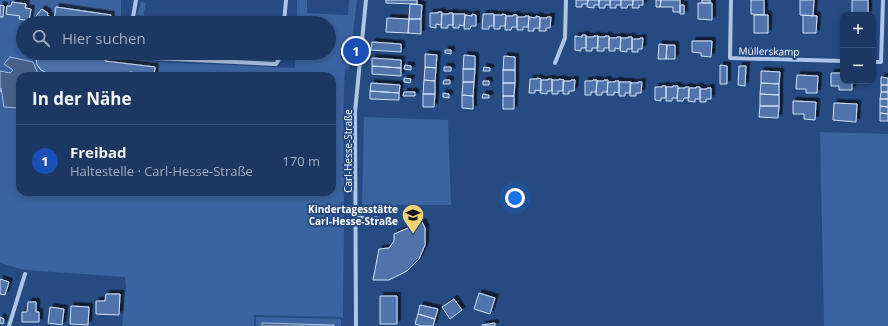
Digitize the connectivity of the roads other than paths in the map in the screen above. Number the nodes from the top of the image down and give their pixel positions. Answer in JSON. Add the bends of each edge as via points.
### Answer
{"nodes":[{"id":1,"x":136,"y":0,"type":"edge"},
{"id":2,"x":286,"y":0,"type":"edge"},
{"id":3,"x":366,"y":0,"type":"edge"},
{"id":4,"x":566,"y":0,"type":"edge"},
{"id":5,"x":731,"y":0,"type":"edge"},
{"id":6,"x":883,"y":0,"type":"edge"},
{"id":7,"x":133,"y":16,"type":"edge"},
{"id":8,"x":285,"y":16,"type":"edge"},
{"id":9,"x":193,"y":60,"type":"edge"},
{"id":10,"x":279,"y":60,"type":"edge"},
{"id":11,"x":840,"y":61,"type":"edge"},
{"id":12,"x":876,"y":62,"type":"edge"},
{"id":13,"x":554,"y":63,"type":"dead end"},
{"id":14,"x":355,"y":217,"type":"junction"},
{"id":15,"x":385,"y":220,"type":"dead end"},
{"id":16,"x":25,"y":274,"type":"dead end"},
{"id":17,"x":9,"y":326,"type":"edge"},
{"id":18,"x":356,"y":326,"type":"edge"}],
"edges":[{"from":1,"to":7,"type":"street"},
{"from":2,"to":8,"type":"street"},
{"from":3,"to":14,"type":"street","name":"Carl-Hesse-Straße","via":[[355,112]]},
{"from":4,"to":13,"type":"street","via":[[565,38]]},
{"from":5,"to":11,"type":"street","name":"Müllerskamp","via":[[730,58]]},
{"from":6,"to":12,"type":"street","via":[[881,62]]},
{"from":9,"to":10,"type":"street","via":[[276,64]]},
{"from":14,"to":15,"type":"lane"},
{"from":14,"to":18,"type":"street","name":"Carl-Hesse-Straße"},
{"from":16,"to":17,"type":"street"}]}
